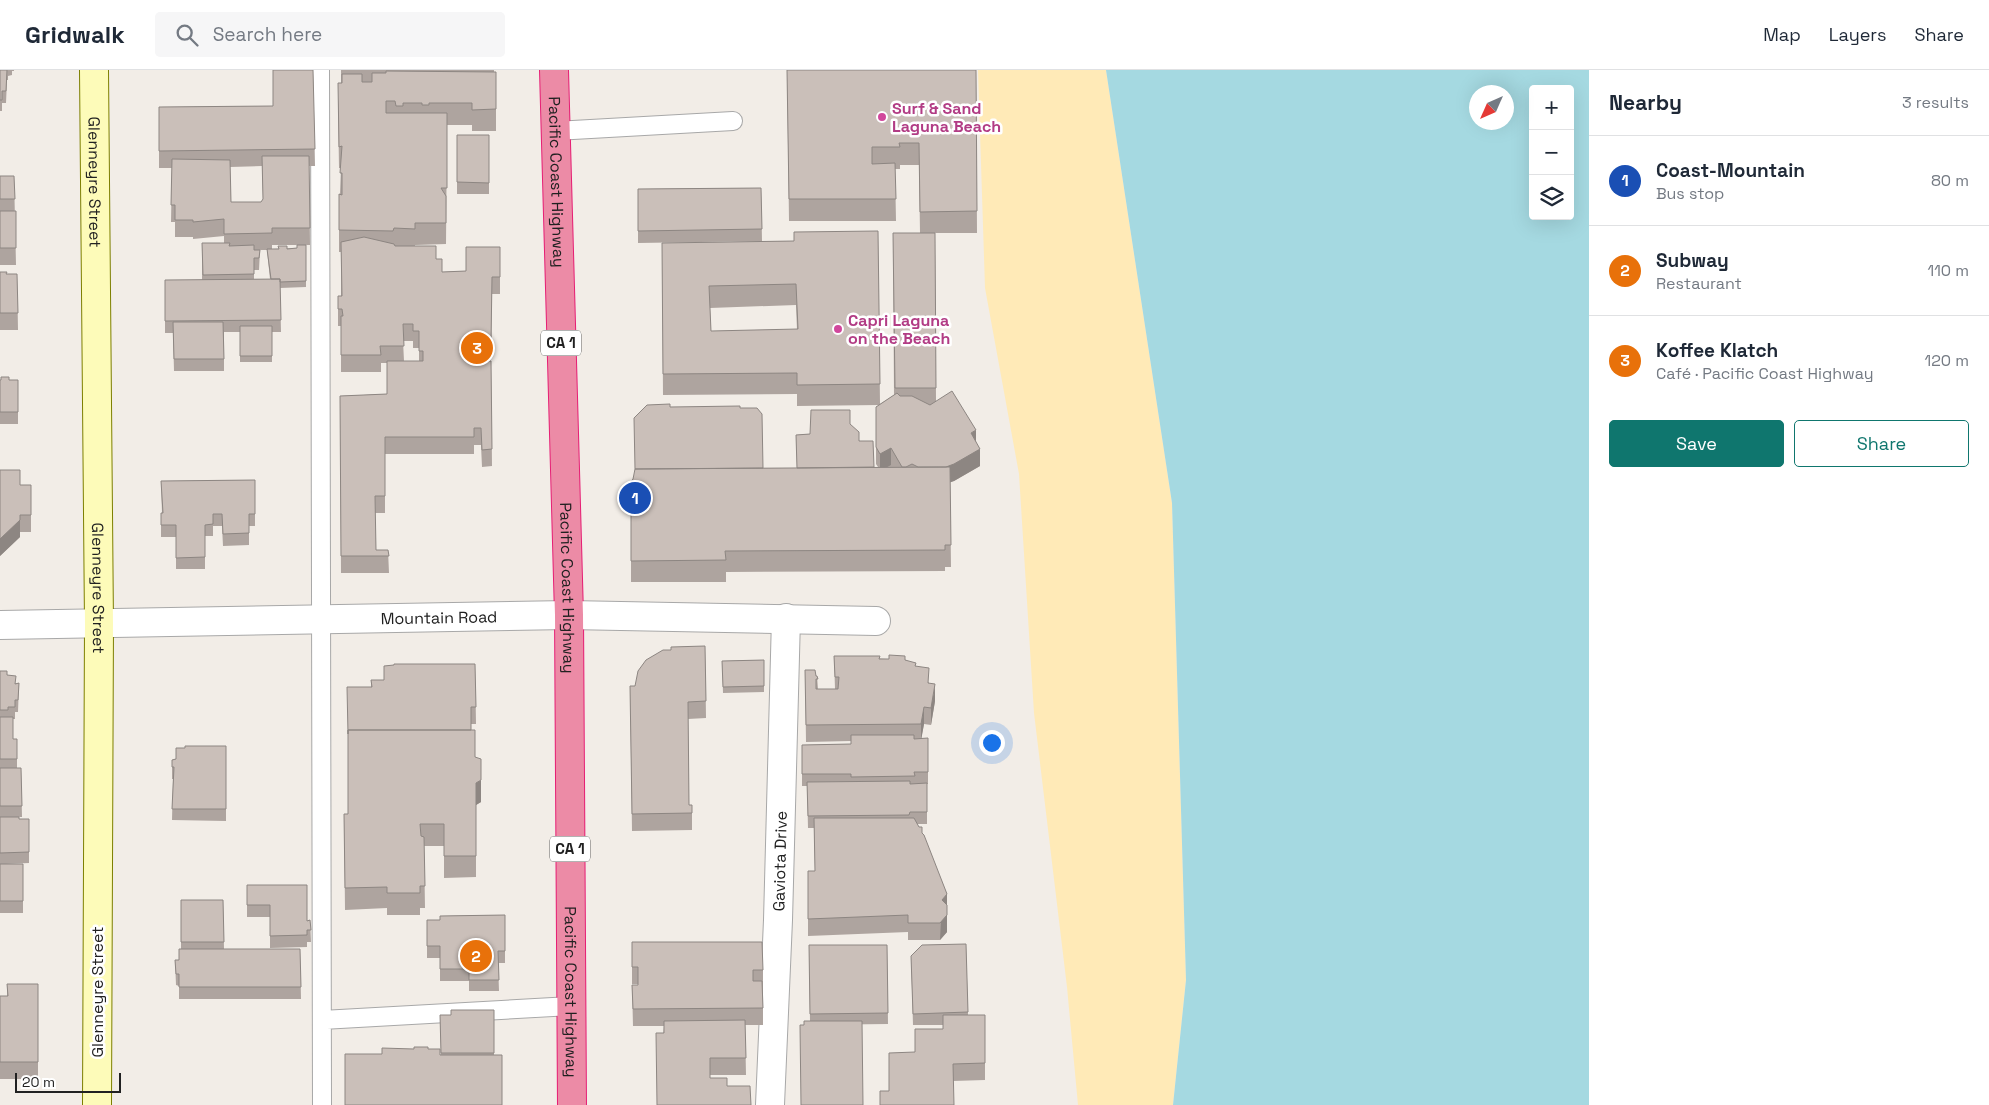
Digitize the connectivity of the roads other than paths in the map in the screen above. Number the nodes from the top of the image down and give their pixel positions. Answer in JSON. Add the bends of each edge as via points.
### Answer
{"nodes":[{"id":1,"x":94,"y":70,"type":"edge"},
{"id":2,"x":320,"y":70,"type":"edge"},
{"id":3,"x":554,"y":70,"type":"edge"},
{"id":4,"x":733,"y":121,"type":"dead end"},
{"id":5,"x":555,"y":131,"type":"junction"},
{"id":6,"x":569,"y":616,"type":"junction"},
{"id":7,"x":786,"y":618,"type":"junction"},
{"id":8,"x":322,"y":620,"type":"junction"},
{"id":9,"x":876,"y":621,"type":"dead end"},
{"id":10,"x":99,"y":624,"type":"junction"},
{"id":11,"x":0,"y":625,"type":"edge"},
{"id":12,"x":571,"y":1006,"type":"junction"},
{"id":13,"x":322,"y":1020,"type":"junction"},
{"id":14,"x":97,"y":1105,"type":"edge"},
{"id":15,"x":322,"y":1105,"type":"edge"},
{"id":16,"x":572,"y":1105,"type":"edge"},
{"id":17,"x":770,"y":1105,"type":"edge"}],
"edges":[{"from":1,"to":10,"type":"main road","name":"Glenneyre Street"},
{"from":2,"to":8,"type":"lane"},
{"from":3,"to":5,"type":"highway","name":"Pacific Coast Highway","number":"CA 1"},
{"from":4,"to":5,"type":"lane"},
{"from":5,"to":6,"type":"highway","name":"Pacific Coast Highway","number":"CA 1"},
{"from":6,"to":7,"type":"street","name":"Mountain Road"},
{"from":6,"to":8,"type":"street","name":"Mountain Road"},
{"from":6,"to":12,"type":"highway","name":"Pacific Coast Highway","number":"CA 1"},
{"from":7,"to":9,"type":"street","name":"Mountain Road"},
{"from":7,"to":17,"type":"street","name":"Gaviota Drive"},
{"from":8,"to":10,"type":"street","name":"Mountain Road"},
{"from":8,"to":13,"type":"lane"},
{"from":10,"to":11,"type":"street","name":"Mountain Road"},
{"from":10,"to":14,"type":"main road","name":"Glenneyre Street"},
{"from":12,"to":13,"type":"lane"},
{"from":12,"to":16,"type":"highway","name":"Pacific Coast Highway","number":"CA 1"},
{"from":13,"to":15,"type":"lane"}]}
